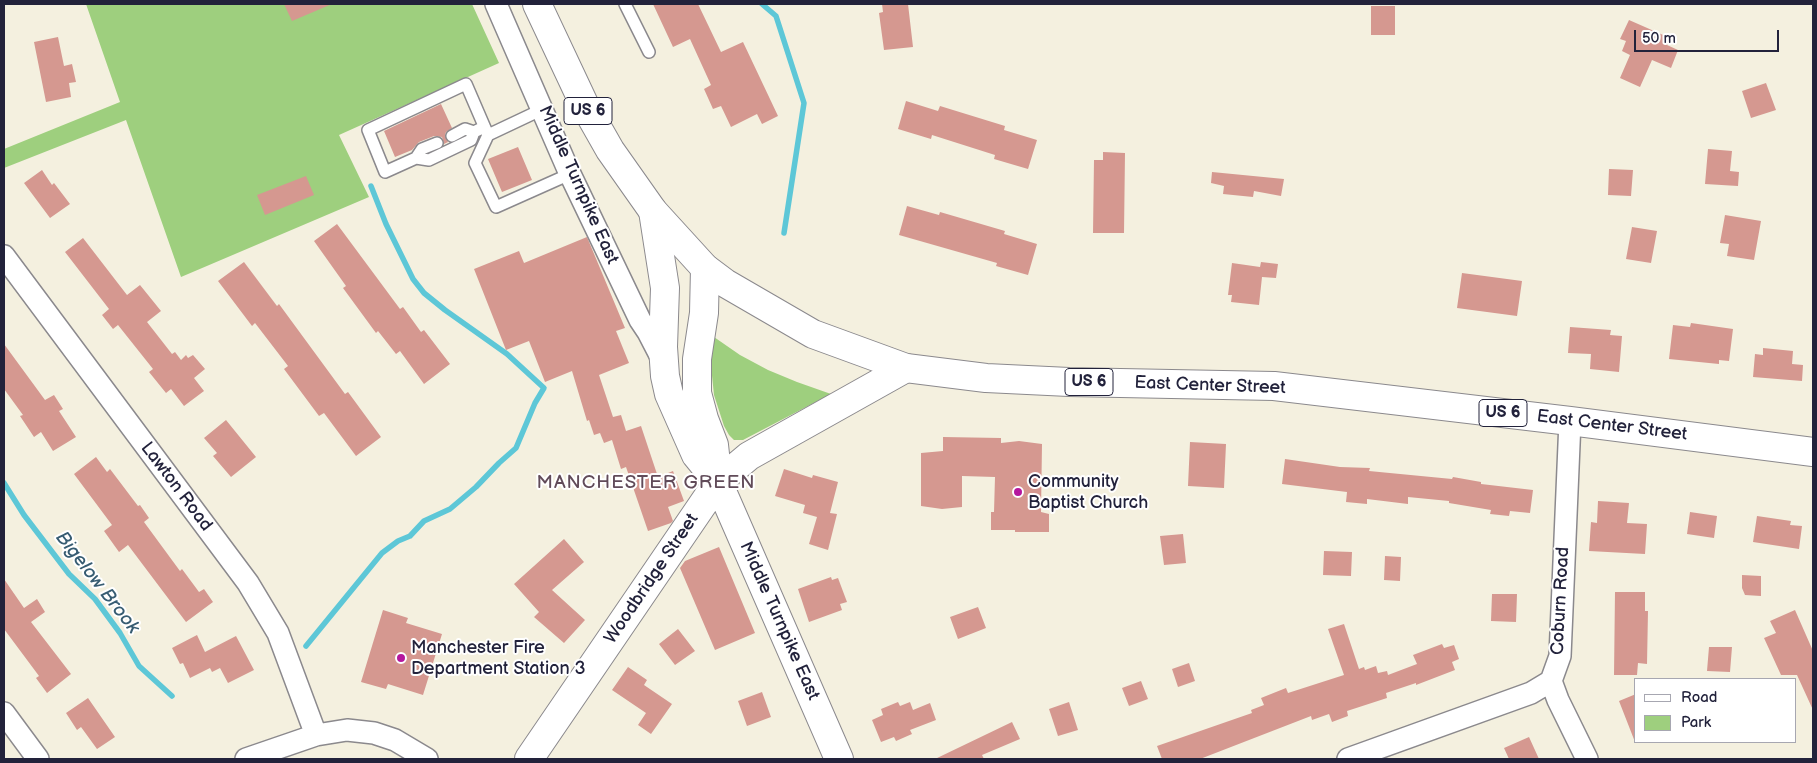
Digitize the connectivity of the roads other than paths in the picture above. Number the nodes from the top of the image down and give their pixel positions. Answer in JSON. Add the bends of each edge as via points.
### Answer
{"nodes":[{"id":1,"x":496,"y":4,"type":"edge"},
{"id":2,"x":537,"y":4,"type":"edge"},
{"id":3,"x":625,"y":4,"type":"edge"},
{"id":4,"x":649,"y":52,"type":"dead end"},
{"id":5,"x":543,"y":108,"type":"junction"},
{"id":6,"x":482,"y":131,"type":"junction"},
{"id":7,"x":452,"y":136,"type":"dead end"},
{"id":8,"x":437,"y":142,"type":"dead end"},
{"id":9,"x":416,"y":158,"type":"junction"},
{"id":10,"x":570,"y":174,"type":"junction"},
{"id":11,"x":653,"y":211,"type":"junction"},
{"id":12,"x":4,"y":256,"type":"edge"},
{"id":13,"x":705,"y":268,"type":"junction"},
{"id":14,"x":664,"y":364,"type":"junction"},
{"id":15,"x":906,"y":368,"type":"junction"},
{"id":16,"x":1570,"y":421,"type":"junction"},
{"id":17,"x":1813,"y":452,"type":"edge"},
{"id":18,"x":718,"y":482,"type":"junction"},
{"id":19,"x":1551,"y":681,"type":"junction"},
{"id":20,"x":4,"y":714,"type":"edge"},
{"id":21,"x":316,"y":736,"type":"junction"},
{"id":22,"x":38,"y":759,"type":"edge"},
{"id":23,"x":246,"y":759,"type":"edge"},
{"id":24,"x":427,"y":759,"type":"edge"},
{"id":25,"x":529,"y":759,"type":"edge"},
{"id":26,"x":839,"y":759,"type":"edge"},
{"id":27,"x":1348,"y":759,"type":"edge"},
{"id":28,"x":1587,"y":759,"type":"edge"}],
"edges":[{"from":1,"to":5,"type":"street","name":"Middle Turnpike East"},
{"from":2,"to":11,"type":"main road","name":"Middle Turnpike East","number":"US 6","via":[[585,106],[610,150]]},
{"from":3,"to":4,"type":"lane"},
{"from":5,"to":6,"type":"lane"},
{"from":5,"to":10,"type":"street","name":"Middle Turnpike East"},
{"from":6,"to":7,"type":"lane","via":[[466,129]]},
{"from":6,"to":9,"type":"lane","via":[[471,140],[428,160]]},
{"from":6,"to":9,"type":"lane","via":[[466,84],[368,130],[385,172]]},
{"from":6,"to":10,"type":"lane","via":[[475,163],[496,207]]},
{"from":8,"to":9,"type":"lane","via":[[422,149]]},
{"from":10,"to":14,"type":"street","name":"Middle Turnpike East"},
{"from":11,"to":13,"type":"main road","name":"East Center Street","number":"US 6"},
{"from":11,"to":14,"type":"main road","name":"Middle Turnpike East","via":[[664,288]]},
{"from":12,"to":21,"type":"street","name":"Lawton Road","via":[[248,583],[278,633]]},
{"from":13,"to":15,"type":"main road","name":"East Center Street","number":"US 6","via":[[725,284],[813,334]]},
{"from":13,"to":18,"type":"main road","name":"Middle Turnpike East","via":[[704,314],[697,359],[698,393],[714,445]]},
{"from":14,"to":18,"type":"main road","name":"Middle Turnpike East","via":[[669,394],[683,427],[696,455]]},
{"from":15,"to":16,"type":"main road","name":"East Center Street","number":"US 6","via":[[986,378],[1274,386]]},
{"from":15,"to":18,"type":"main road","name":"Woodbridge Street","via":[[749,456]]},
{"from":16,"to":17,"type":"main road","name":"East Center Street","number":"US 6"},
{"from":16,"to":19,"type":"street","name":"Coburn Road","via":[[1560,656]]},
{"from":18,"to":25,"type":"main road","name":"Woodbridge Street"},
{"from":18,"to":26,"type":"main road","name":"Middle Turnpike East"},
{"from":19,"to":27,"type":"street","via":[[1531,693]]},
{"from":19,"to":28,"type":"street"},
{"from":20,"to":22,"type":"street"},
{"from":21,"to":23,"type":"street"},
{"from":21,"to":24,"type":"street","via":[[347,730],[374,733],[395,740]]}]}
